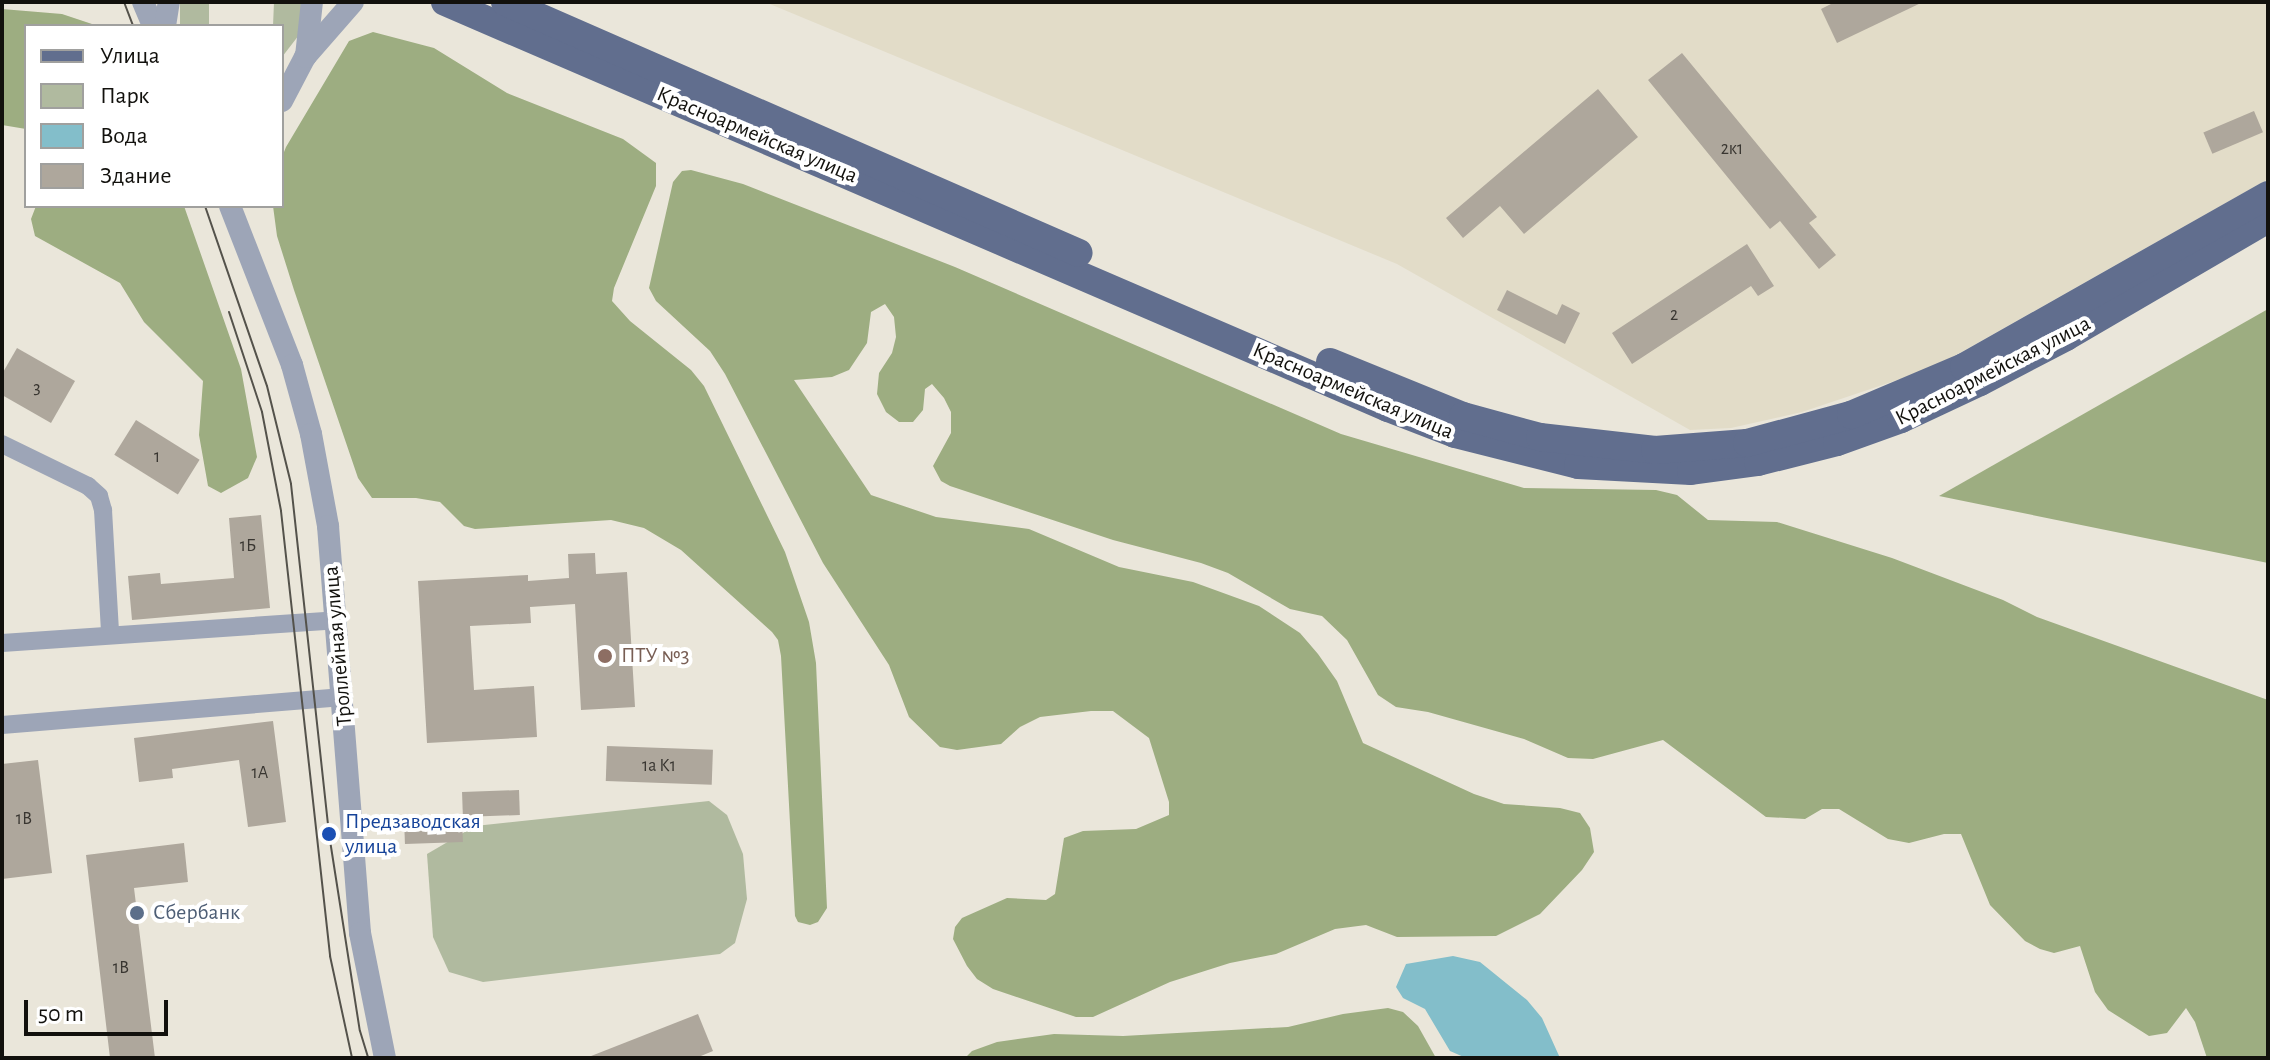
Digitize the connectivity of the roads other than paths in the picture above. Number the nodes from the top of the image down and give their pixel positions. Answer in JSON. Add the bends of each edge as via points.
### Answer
{"nodes":[{"id":1,"x":143,"y":2,"type":"edge"},
{"id":2,"x":169,"y":2,"type":"edge"},
{"id":3,"x":312,"y":2,"type":"edge"},
{"id":4,"x":353,"y":2,"type":"edge"},
{"id":5,"x":445,"y":2,"type":"edge"},
{"id":6,"x":505,"y":2,"type":"edge"},
{"id":7,"x":152,"y":24,"type":"edge"},
{"id":8,"x":165,"y":24,"type":"edge"},
{"id":9,"x":295,"y":68,"type":"edge"},
{"id":10,"x":284,"y":96,"type":"edge"},
{"id":11,"x":2268,"y":195,"type":"edge"},
{"id":12,"x":231,"y":208,"type":"edge"},
{"id":13,"x":248,"y":208,"type":"edge"},
{"id":14,"x":2268,"y":219,"type":"edge"},
{"id":15,"x":246,"y":244,"type":"junction"},
{"id":16,"x":2,"y":444,"type":"edge"},
{"id":17,"x":336,"y":620,"type":"junction"},
{"id":18,"x":110,"y":633,"type":"junction"},
{"id":19,"x":2,"y":643,"type":"edge"},
{"id":20,"x":343,"y":697,"type":"junction"},
{"id":21,"x":2,"y":725,"type":"edge"},
{"id":22,"x":385,"y":1058,"type":"edge"}],
"edges":[{"from":1,"to":7,"type":"street"},
{"from":2,"to":8,"type":"street"},
{"from":3,"to":9,"type":"street"},
{"from":4,"to":9,"type":"street"},
{"from":5,"to":14,"type":"main road","name":"Красноармейская улица","via":[[1388,408],[1455,434],[1578,465],[1691,471],[1758,462],[1837,442],[1980,382]]},
{"from":6,"to":11,"type":"main road","name":"Красноармейская улица","via":[[1363,376],[1463,416],[1590,444],[1655,450],[1732,445],[1800,432],[1851,415],[1964,367]]},
{"from":9,"to":10,"type":"street"},
{"from":12,"to":15,"type":"street","name":"Троллейная улица"},
{"from":13,"to":15,"type":"street"},
{"from":15,"to":17,"type":"street","name":"Троллейная улица","via":[[292,365],[311,434],[328,526]]},
{"from":16,"to":18,"type":"street","via":[[99,496]]},
{"from":17,"to":18,"type":"street"},
{"from":17,"to":20,"type":"street","name":"Троллейная улица"},
{"from":18,"to":19,"type":"street"},
{"from":20,"to":21,"type":"street"},
{"from":20,"to":22,"type":"street","name":"Троллейная улица","via":[[360,933]]}]}
